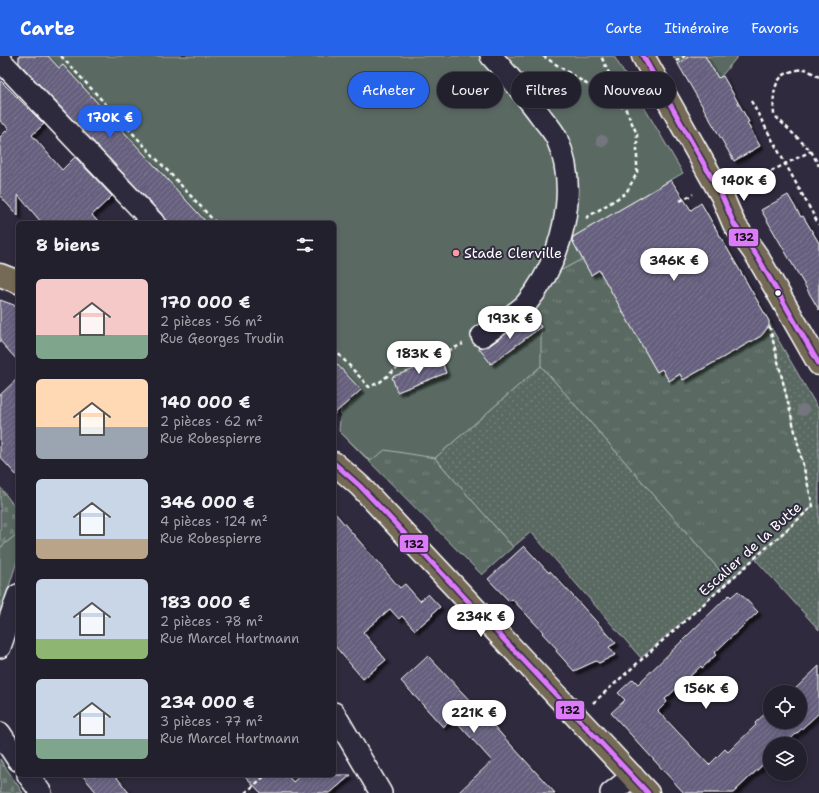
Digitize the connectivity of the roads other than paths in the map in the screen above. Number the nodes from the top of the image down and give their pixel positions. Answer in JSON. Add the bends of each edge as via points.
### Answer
{"nodes":[{"id":1,"x":491,"y":56,"type":"edge"},
{"id":2,"x":643,"y":56,"type":"edge"},
{"id":3,"x":0,"y":60,"type":"edge"},
{"id":4,"x":152,"y":221,"type":"edge"},
{"id":5,"x":0,"y":276,"type":"edge"},
{"id":6,"x":16,"y":281,"type":"edge"},
{"id":7,"x":482,"y":336,"type":"road end"},
{"id":8,"x":819,"y":364,"type":"edge"},
{"id":9,"x":336,"y":465,"type":"edge"},
{"id":10,"x":16,"y":601,"type":"edge"},
{"id":11,"x":0,"y":647,"type":"edge"},
{"id":12,"x":336,"y":716,"type":"edge"},
{"id":13,"x":0,"y":733,"type":"edge"},
{"id":14,"x":16,"y":757,"type":"edge"},
{"id":15,"x":633,"y":776,"type":"junction"},
{"id":16,"x":29,"y":777,"type":"edge"},
{"id":17,"x":41,"y":793,"type":"edge"},
{"id":18,"x":381,"y":793,"type":"edge"},
{"id":19,"x":611,"y":793,"type":"edge"},
{"id":20,"x":648,"y":793,"type":"edge"}],
"edges":[{"from":1,"to":7,"type":"street","via":[[525,94],[557,137],[567,169],[567,204],[560,240],[541,282],[525,305]]},
{"from":2,"to":8,"type":"main road","via":[[722,196],[734,224],[757,256]]},
{"from":3,"to":4,"type":"street"},
{"from":5,"to":6,"type":"main road"},
{"from":9,"to":15,"type":"main road","via":[[360,486]]},
{"from":10,"to":11,"type":"street"},
{"from":12,"to":18,"type":"street"},
{"from":13,"to":14,"type":"street"},
{"from":15,"to":19,"type":"street"},
{"from":15,"to":20,"type":"main road"},
{"from":16,"to":17,"type":"street"}]}
